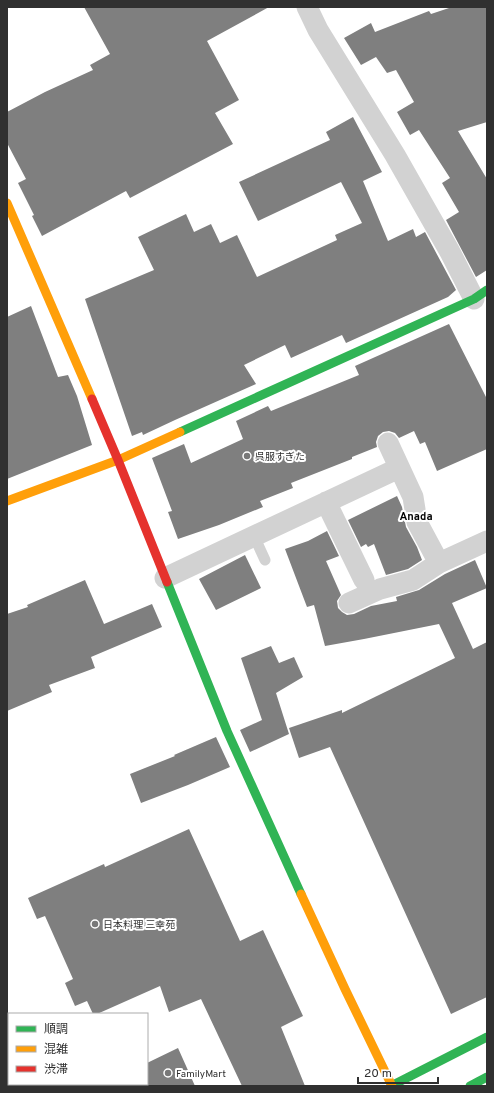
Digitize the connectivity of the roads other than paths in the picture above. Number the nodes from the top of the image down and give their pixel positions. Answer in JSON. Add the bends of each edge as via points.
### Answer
{"nodes":[{"id":1,"x":307,"y":7,"type":"edge"},
{"id":2,"x":7,"y":203,"type":"edge"},
{"id":3,"x":480,"y":295,"type":"edge"},
{"id":4,"x":388,"y":443,"type":"dead end"},
{"id":5,"x":118,"y":460,"type":"junction"},
{"id":6,"x":399,"y":468,"type":"junction"},
{"id":7,"x":7,"y":501,"type":"edge"},
{"id":8,"x":326,"y":502,"type":"junction"},
{"id":9,"x":254,"y":536,"type":"junction"},
{"id":10,"x":486,"y":543,"type":"edge"},
{"id":11,"x":265,"y":560,"type":"dead end"},
{"id":12,"x":439,"y":563,"type":"junction"},
{"id":13,"x":165,"y":578,"type":"junction"},
{"id":14,"x":364,"y":580,"type":"dead end"},
{"id":15,"x":349,"y":603,"type":"dead end"},
{"id":16,"x":487,"y":1037,"type":"edge"},
{"id":17,"x":487,"y":1077,"type":"edge"},
{"id":18,"x":392,"y":1086,"type":"edge"},
{"id":19,"x":470,"y":1086,"type":"edge"}],
"edges":[{"from":1,"to":3,"type":"street","via":[[318,30],[395,155],[450,252]]},
{"from":2,"to":5,"type":"main road"},
{"from":3,"to":5,"type":"main road"},
{"from":4,"to":6,"type":"street"},
{"from":5,"to":7,"type":"main road"},
{"from":5,"to":13,"type":"main road"},
{"from":6,"to":8,"type":"street"},
{"from":6,"to":12,"type":"street","via":[[413,497],[417,522]]},
{"from":8,"to":9,"type":"street"},
{"from":8,"to":14,"type":"street"},
{"from":9,"to":11,"type":"lane"},
{"from":9,"to":13,"type":"street"},
{"from":10,"to":12,"type":"street"},
{"from":12,"to":15,"type":"street","via":[[413,580],[380,589]]},
{"from":13,"to":18,"type":"main road","via":[[230,738]]},
{"from":16,"to":18,"type":"main road"},
{"from":17,"to":19,"type":"main road"}]}
